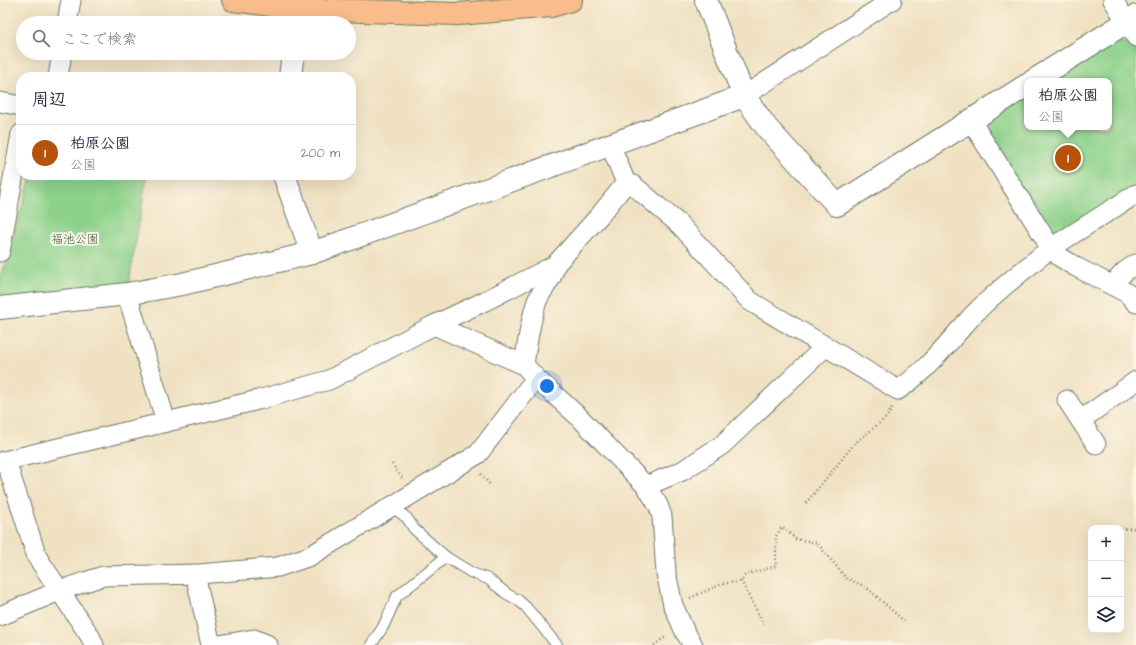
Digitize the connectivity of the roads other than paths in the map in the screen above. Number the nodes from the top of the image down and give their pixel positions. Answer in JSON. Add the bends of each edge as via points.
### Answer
{"nodes":[{"id":1,"x":71,"y":0,"type":"edge"},
{"id":2,"x":233,"y":0,"type":"edge"},
{"id":3,"x":571,"y":0,"type":"edge"},
{"id":4,"x":706,"y":0,"type":"edge"},
{"id":5,"x":892,"y":0,"type":"edge"},
{"id":6,"x":1113,"y":0,"type":"edge"},
{"id":7,"x":299,"y":11,"type":"edge"},
{"id":8,"x":68,"y":16,"type":"edge"},
{"id":9,"x":1133,"y":25,"type":"edge"},
{"id":10,"x":61,"y":60,"type":"edge"},
{"id":11,"x":292,"y":60,"type":"edge"},
{"id":12,"x":59,"y":72,"type":"edge"},
{"id":13,"x":291,"y":72,"type":"edge"},
{"id":14,"x":1038,"y":78,"type":"edge"},
{"id":15,"x":1024,"y":87,"type":"edge"},
{"id":16,"x":744,"y":96,"type":"junction"},
{"id":17,"x":0,"y":102,"type":"edge"},
{"id":18,"x":16,"y":105,"type":"edge"},
{"id":19,"x":971,"y":120,"type":"junction"},
{"id":20,"x":610,"y":144,"type":"junction"},
{"id":21,"x":16,"y":162,"type":"edge"},
{"id":22,"x":286,"y":180,"type":"edge"},
{"id":23,"x":626,"y":183,"type":"junction"},
{"id":24,"x":1136,"y":194,"type":"edge"},
{"id":25,"x":1051,"y":248,"type":"junction"},
{"id":26,"x":0,"y":252,"type":"edge"},
{"id":27,"x":312,"y":253,"type":"junction"},
{"id":28,"x":1136,"y":264,"type":"edge"},
{"id":29,"x":555,"y":265,"type":"junction"},
{"id":30,"x":1114,"y":286,"type":"junction"},
{"id":31,"x":127,"y":294,"type":"junction"},
{"id":32,"x":1136,"y":304,"type":"edge"},
{"id":33,"x":0,"y":309,"type":"edge"},
{"id":34,"x":434,"y":325,"type":"junction"},
{"id":35,"x":825,"y":347,"type":"junction"},
{"id":36,"x":530,"y":372,"type":"junction"},
{"id":37,"x":1136,"y":381,"type":"edge"},
{"id":38,"x":1066,"y":400,"type":"dead end"},
{"id":39,"x":1081,"y":420,"type":"junction"},
{"id":40,"x":166,"y":422,"type":"junction"},
{"id":41,"x":1096,"y":444,"type":"dead end"},
{"id":42,"x":3,"y":461,"type":"edge"},
{"id":43,"x":646,"y":486,"type":"junction"},
{"id":44,"x":395,"y":506,"type":"junction"},
{"id":45,"x":446,"y":557,"type":"junction"},
{"id":46,"x":195,"y":574,"type":"junction"},
{"id":47,"x":61,"y":590,"type":"junction"},
{"id":48,"x":0,"y":616,"type":"edge"},
{"id":49,"x":94,"y":645,"type":"edge"},
{"id":50,"x":211,"y":645,"type":"edge"},
{"id":51,"x":219,"y":645,"type":"edge"},
{"id":52,"x":268,"y":645,"type":"edge"},
{"id":53,"x":371,"y":645,"type":"edge"},
{"id":54,"x":557,"y":645,"type":"edge"},
{"id":55,"x":693,"y":645,"type":"edge"}],
"edges":[{"from":1,"to":8,"type":"street"},
{"from":2,"to":7,"type":"main road"},
{"from":3,"to":7,"type":"main road","via":[[551,6],[458,14]]},
{"from":4,"to":16,"type":"street"},
{"from":5,"to":16,"type":"street"},
{"from":6,"to":9,"type":"street"},
{"from":9,"to":14,"type":"street"},
{"from":10,"to":12,"type":"street"},
{"from":11,"to":13,"type":"street"},
{"from":15,"to":19,"type":"street"},
{"from":16,"to":19,"type":"street","via":[[767,128],[837,205]]},
{"from":16,"to":20,"type":"street"},
{"from":17,"to":18,"type":"street"},
{"from":19,"to":25,"type":"street"},
{"from":20,"to":23,"type":"street"},
{"from":20,"to":27,"type":"street"},
{"from":21,"to":26,"type":"street"},
{"from":22,"to":27,"type":"street"},
{"from":23,"to":29,"type":"street"},
{"from":23,"to":35,"type":"street","via":[[633,185],[680,225],[750,301]]},
{"from":24,"to":25,"type":"street"},
{"from":25,"to":30,"type":"street","via":[[1076,267]]},
{"from":25,"to":35,"type":"street","via":[[993,296],[935,359],[898,390]]},
{"from":27,"to":31,"type":"street","via":[[182,284]]},
{"from":28,"to":30,"type":"street","via":[[1124,271]]},
{"from":29,"to":34,"type":"street"},
{"from":29,"to":36,"type":"street","via":[[538,300],[529,330]]},
{"from":30,"to":32,"type":"street","via":[[1127,294]]},
{"from":31,"to":33,"type":"street"},
{"from":31,"to":40,"type":"street"},
{"from":34,"to":36,"type":"street"},
{"from":34,"to":40,"type":"street","via":[[329,380]]},
{"from":35,"to":43,"type":"street","via":[[722,445],[682,471]]},
{"from":36,"to":43,"type":"street","via":[[580,418]]},
{"from":36,"to":44,"type":"street","via":[[478,454]]},
{"from":37,"to":39,"type":"street"},
{"from":38,"to":39,"type":"street"},
{"from":39,"to":41,"type":"street"},
{"from":40,"to":42,"type":"street"},
{"from":42,"to":47,"type":"street","via":[[37,557]]},
{"from":43,"to":55,"type":"street","via":[[662,516],[666,573],[673,605]]},
{"from":44,"to":45,"type":"lane","via":[[414,529]]},
{"from":44,"to":46,"type":"street","via":[[310,556],[278,567]]},
{"from":45,"to":53,"type":"lane","via":[[397,596],[383,627]]},
{"from":45,"to":54,"type":"lane","via":[[472,573],[488,579],[518,600]]},
{"from":46,"to":47,"type":"street","via":[[103,576]]},
{"from":46,"to":50,"type":"street"},
{"from":47,"to":48,"type":"street"},
{"from":47,"to":49,"type":"street"},
{"from":51,"to":52,"type":"street","via":[[254,639]]}]}
